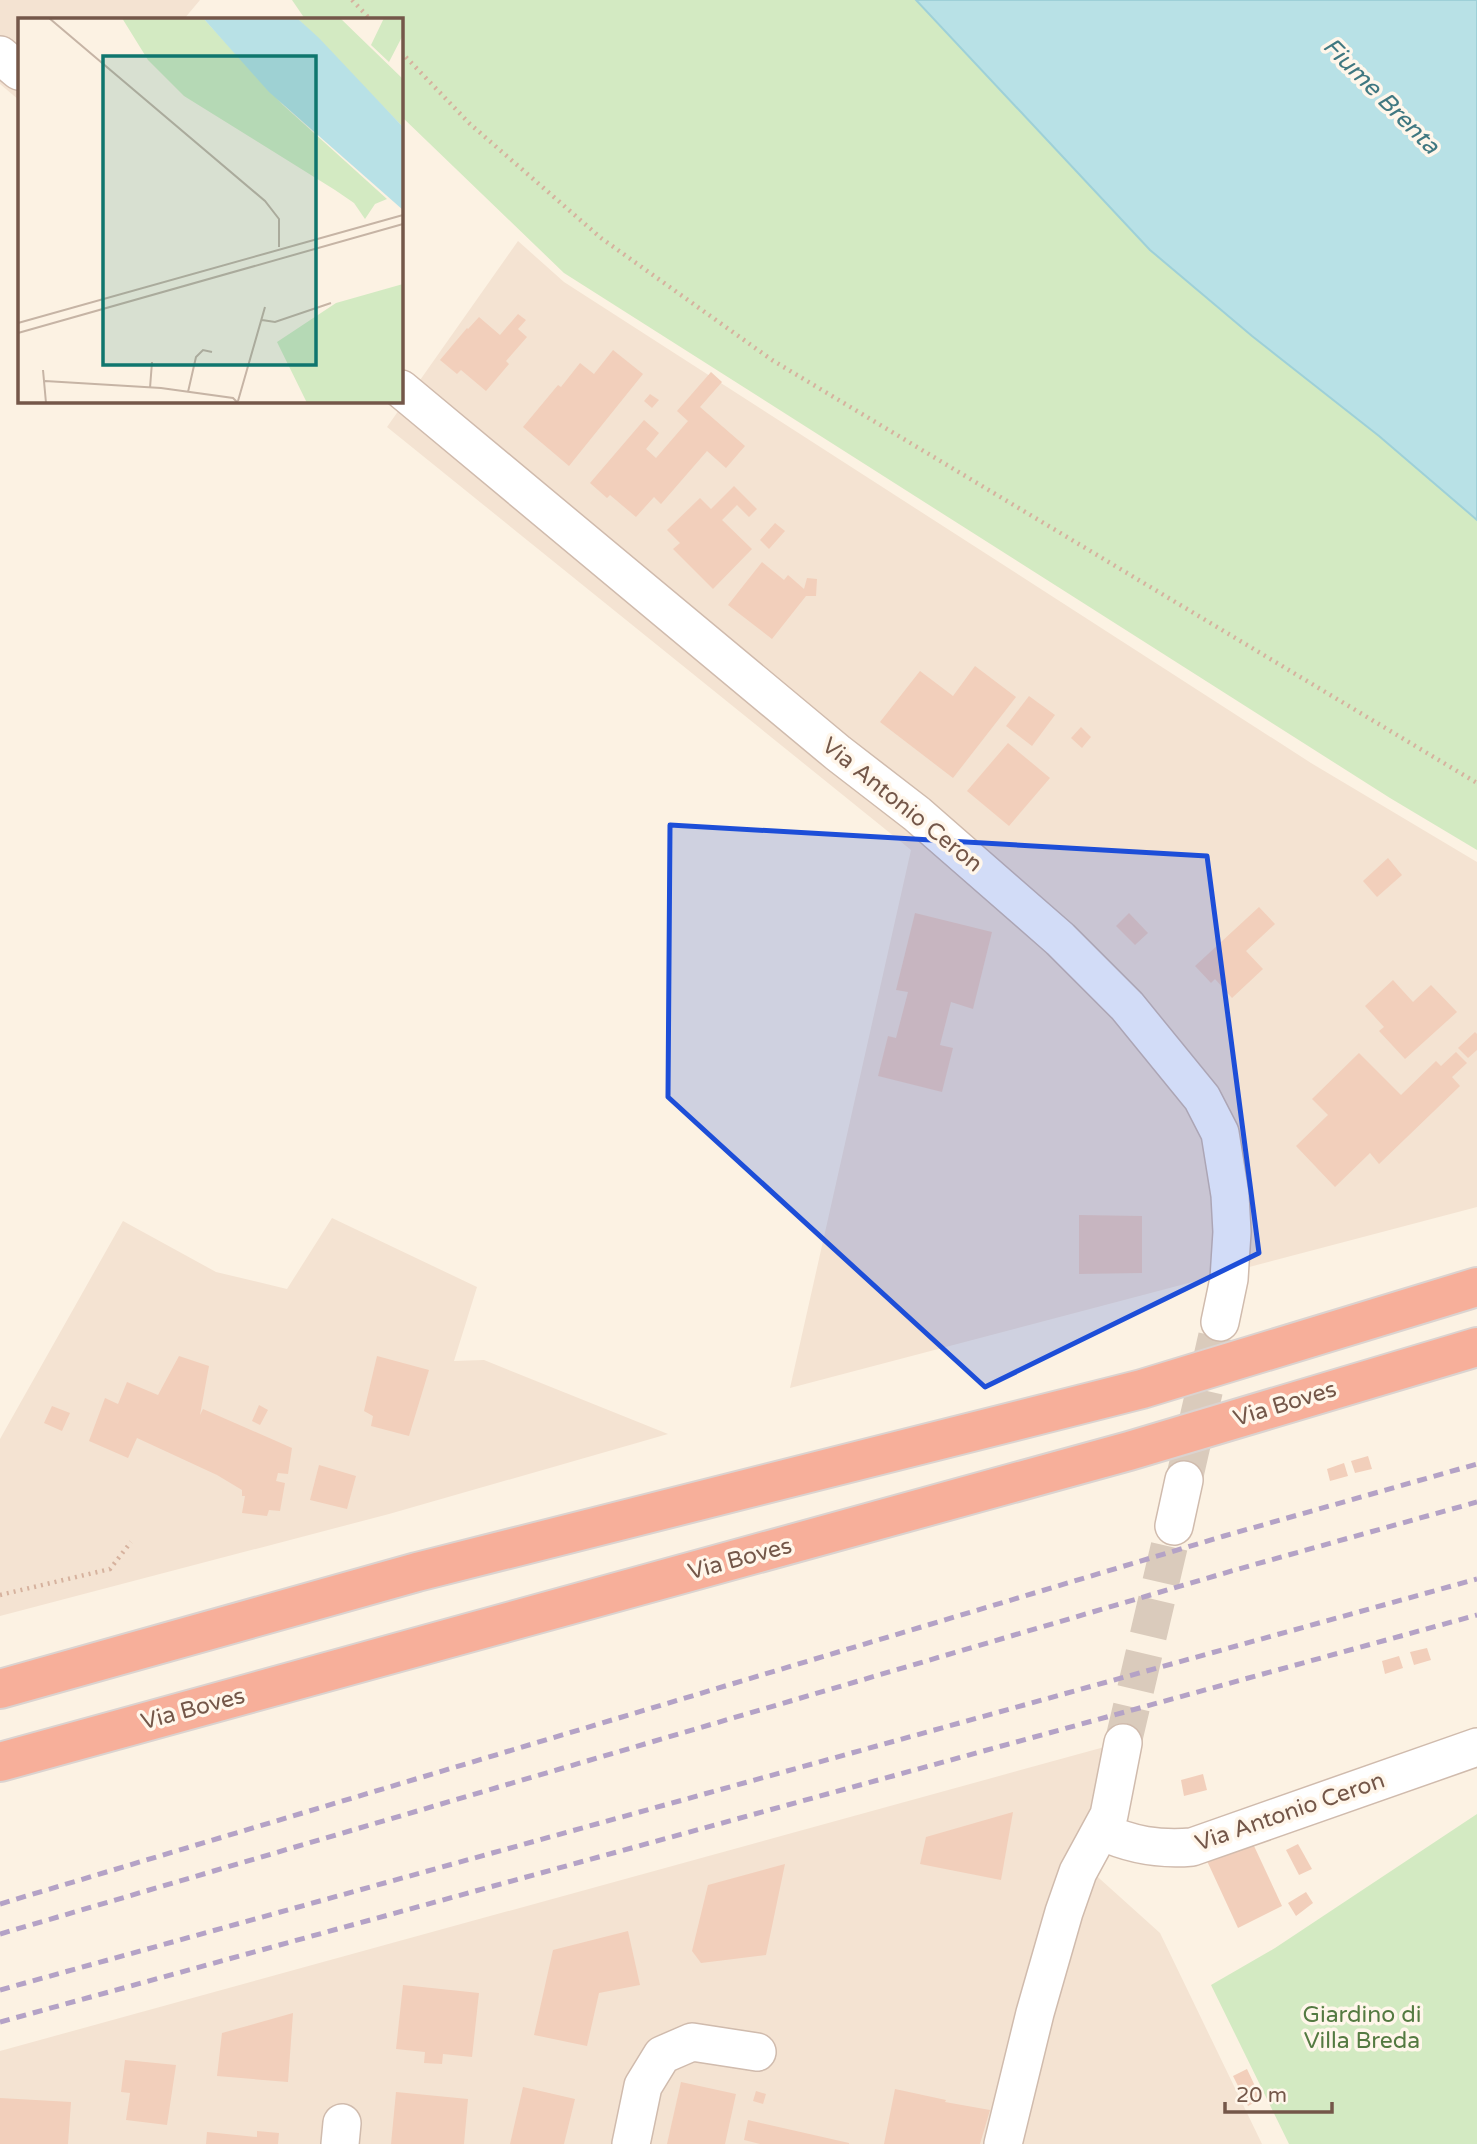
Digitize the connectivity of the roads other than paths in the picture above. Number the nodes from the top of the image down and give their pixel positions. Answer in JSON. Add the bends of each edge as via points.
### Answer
{"nodes":[{"id":1,"x":0,"y":55,"type":"edge"},
{"id":2,"x":18,"y":70,"type":"edge"},
{"id":3,"x":402,"y":390,"type":"edge"},
{"id":4,"x":1477,"y":1287,"type":"edge"},
{"id":5,"x":1220,"y":1322,"type":"tunnel mouth"},
{"id":6,"x":1477,"y":1347,"type":"edge"},
{"id":7,"x":1184,"y":1480,"type":"tunnel mouth"},
{"id":8,"x":1174,"y":1526,"type":"tunnel mouth"},
{"id":9,"x":0,"y":1689,"type":"edge"},
{"id":10,"x":1123,"y":1743,"type":"tunnel mouth"},
{"id":11,"x":1477,"y":1747,"type":"edge"},
{"id":12,"x":0,"y":1762,"type":"edge"},
{"id":13,"x":1101,"y":1831,"type":"junction"},
{"id":14,"x":757,"y":2052,"type":"dead end"},
{"id":15,"x":631,"y":2144,"type":"edge"},
{"id":16,"x":1003,"y":2144,"type":"edge"}],
"edges":[{"from":1,"to":2,"type":"street"},
{"from":3,"to":5,"type":"street","name":"Via Antonio Ceron","via":[[927,823],[1060,939],[1128,1006],[1202,1097],[1220,1133],[1232,1233]]},
{"from":4,"to":9,"type":"highway","via":[[1142,1389],[416,1572]]},
{"from":6,"to":12,"type":"highway","name":"Via Boves","via":[[1129,1451]]},
{"from":7,"to":8,"type":"street"},
{"from":10,"to":13,"type":"street","via":[[1109,1815]]},
{"from":11,"to":13,"type":"street","name":"Via Antonio Ceron","via":[[1192,1847],[1151,1848]]},
{"from":13,"to":16,"type":"street","via":[[1078,1872],[1064,1912]]},
{"from":14,"to":15,"type":"street","via":[[692,2042],[662,2055],[643,2086]]}]}
